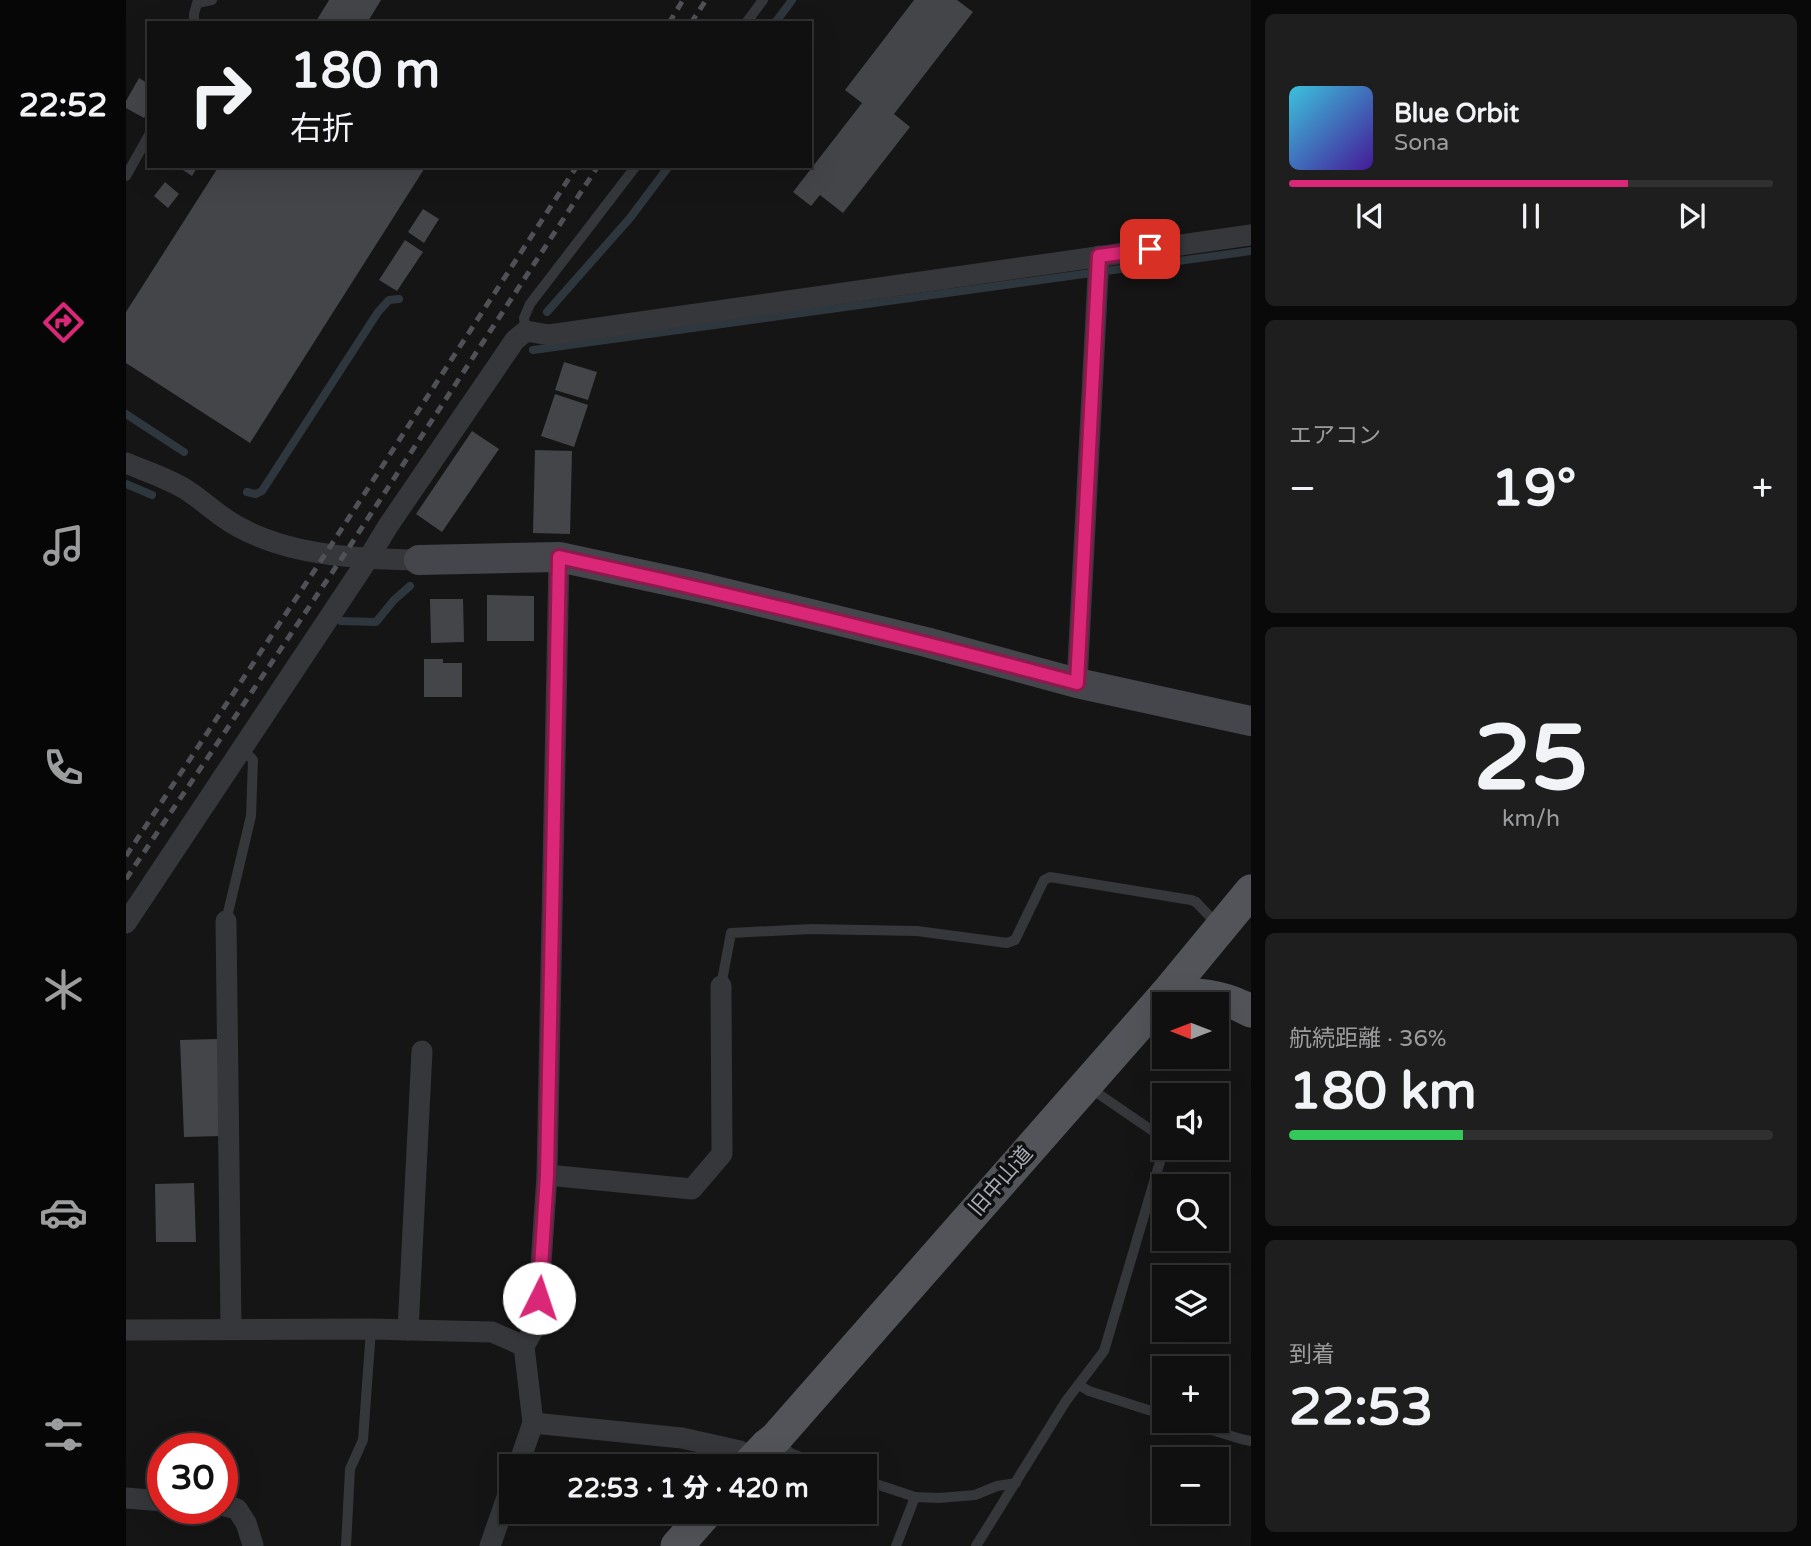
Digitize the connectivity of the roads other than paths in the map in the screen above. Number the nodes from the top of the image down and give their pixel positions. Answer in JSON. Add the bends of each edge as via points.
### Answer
{"nodes":[{"id":1,"x":212,"y":0,"type":"edge"},
{"id":2,"x":763,"y":0,"type":"edge"},
{"id":3,"x":194,"y":21,"type":"edge"},
{"id":4,"x":747,"y":21,"type":"edge"},
{"id":5,"x":147,"y":139,"type":"edge"},
{"id":6,"x":634,"y":168,"type":"edge"},
{"id":7,"x":126,"y":176,"type":"edge"},
{"id":8,"x":1251,"y":235,"type":"edge"},
{"id":9,"x":1099,"y":256,"type":"junction"},
{"id":10,"x":526,"y":331,"type":"junction"},
{"id":11,"x":126,"y":463,"type":"edge"},
{"id":12,"x":559,"y":557,"type":"junction"},
{"id":13,"x":369,"y":559,"type":"junction"},
{"id":14,"x":419,"y":560,"type":"joint"},
{"id":15,"x":1077,"y":683,"type":"junction"},
{"id":16,"x":1251,"y":721,"type":"edge"},
{"id":17,"x":242,"y":748,"type":"junction"},
{"id":18,"x":1251,"y":891,"type":"edge"},
{"id":19,"x":226,"y":921,"type":"joint"},
{"id":20,"x":126,"y":923,"type":"edge"},
{"id":21,"x":1221,"y":928,"type":"junction"},
{"id":22,"x":722,"y":986,"type":"joint"},
{"id":23,"x":1168,"y":992,"type":"edge"},
{"id":24,"x":1229,"y":1000,"type":"edge"},
{"id":25,"x":1152,"y":1010,"type":"edge"},
{"id":26,"x":1251,"y":1011,"type":"edge"},
{"id":27,"x":422,"y":1051,"type":"dead end"},
{"id":28,"x":1084,"y":1085,"type":"junction"},
{"id":29,"x":1152,"y":1130,"type":"edge"},
{"id":30,"x":1160,"y":1160,"type":"edge"},
{"id":31,"x":547,"y":1175,"type":"junction"},
{"id":32,"x":231,"y":1329,"type":"junction"},
{"id":33,"x":371,"y":1329,"type":"junction"},
{"id":34,"x":126,"y":1330,"type":"edge"},
{"id":35,"x":408,"y":1330,"type":"junction"},
{"id":36,"x":524,"y":1346,"type":"junction"},
{"id":37,"x":1080,"y":1385,"type":"junction"},
{"id":38,"x":1152,"y":1411,"type":"edge"},
{"id":39,"x":533,"y":1423,"type":"junction"},
{"id":40,"x":1222,"y":1433,"type":"edge"},
{"id":41,"x":776,"y":1438,"type":"junction"},
{"id":42,"x":1251,"y":1441,"type":"edge"},
{"id":43,"x":522,"y":1454,"type":"edge"},
{"id":44,"x":742,"y":1454,"type":"edge"},
{"id":45,"x":758,"y":1454,"type":"edge"},
{"id":46,"x":795,"y":1454,"type":"edge"},
{"id":47,"x":1016,"y":1483,"type":"junction"},
{"id":48,"x":877,"y":1484,"type":"edge"},
{"id":49,"x":915,"y":1497,"type":"junction"},
{"id":50,"x":126,"y":1498,"type":"edge"},
{"id":51,"x":147,"y":1500,"type":"edge"},
{"id":52,"x":238,"y":1511,"type":"edge"},
{"id":53,"x":499,"y":1520,"type":"edge"},
{"id":54,"x":696,"y":1524,"type":"edge"},
{"id":55,"x":254,"y":1545,"type":"edge"},
{"id":56,"x":346,"y":1546,"type":"edge"},
{"id":57,"x":490,"y":1546,"type":"edge"},
{"id":58,"x":677,"y":1546,"type":"edge"},
{"id":59,"x":896,"y":1546,"type":"edge"},
{"id":60,"x":976,"y":1546,"type":"edge"}],
"edges":[{"from":1,"to":3,"type":"lane","via":[[197,4]]},
{"from":2,"to":4,"type":"lane"},
{"from":5,"to":7,"type":"lane"},
{"from":6,"to":10,"type":"lane","via":[[530,304],[524,318]]},
{"from":8,"to":9,"type":"street"},
{"from":9,"to":10,"type":"street","via":[[549,335]]},
{"from":9,"to":15,"type":"street"},
{"from":10,"to":13,"type":"street","via":[[507,351]]},
{"from":11,"to":13,"type":"street","via":[[183,487],[235,526],[267,541]]},
{"from":12,"to":14,"type":"street"},
{"from":12,"to":15,"type":"street","via":[[734,595]]},
{"from":12,"to":31,"type":"street"},
{"from":13,"to":14,"type":"street"},
{"from":13,"to":17,"type":"street"},
{"from":15,"to":16,"type":"street"},
{"from":17,"to":19,"type":"lane","via":[[253,760],[251,816]]},
{"from":17,"to":20,"type":"street"},
{"from":18,"to":21,"type":"main road","name":"旧中山道"},
{"from":19,"to":32,"type":"street"},
{"from":21,"to":22,"type":"lane","via":[[1191,900],[1050,877],[1044,880],[1015,940],[1007,943],[917,931],[731,933]]},
{"from":21,"to":23,"type":"main road","name":"旧中山道"},
{"from":22,"to":31,"type":"street","via":[[722,1154],[692,1189]]},
{"from":24,"to":26,"type":"main road"},
{"from":25,"to":28,"type":"main road","name":"旧中山道"},
{"from":27,"to":35,"type":"street"},
{"from":28,"to":29,"type":"lane"},
{"from":28,"to":41,"type":"main road","name":"旧中山道"},
{"from":30,"to":37,"type":"lane","via":[[1104,1351]]},
{"from":31,"to":36,"type":"street","via":[[537,1323]]},
{"from":32,"to":33,"type":"street"},
{"from":32,"to":34,"type":"street"},
{"from":33,"to":35,"type":"street"},
{"from":33,"to":56,"type":"lane","via":[[363,1440],[350,1469]]},
{"from":35,"to":36,"type":"street","via":[[492,1332]]},
{"from":36,"to":39,"type":"street"},
{"from":37,"to":38,"type":"lane"},
{"from":37,"to":47,"type":"lane"},
{"from":39,"to":43,"type":"street"},
{"from":39,"to":44,"type":"street","via":[[682,1438]]},
{"from":40,"to":42,"type":"lane"},
{"from":41,"to":45,"type":"main road","name":"旧中山道"},
{"from":41,"to":46,"type":"lane"},
{"from":47,"to":49,"type":"lane","via":[[975,1495]]},
{"from":47,"to":60,"type":"lane"},
{"from":48,"to":49,"type":"lane"},
{"from":49,"to":59,"type":"lane"},
{"from":50,"to":51,"type":"street"},
{"from":52,"to":55,"type":"street"},
{"from":53,"to":57,"type":"street"},
{"from":54,"to":58,"type":"main road"}]}
